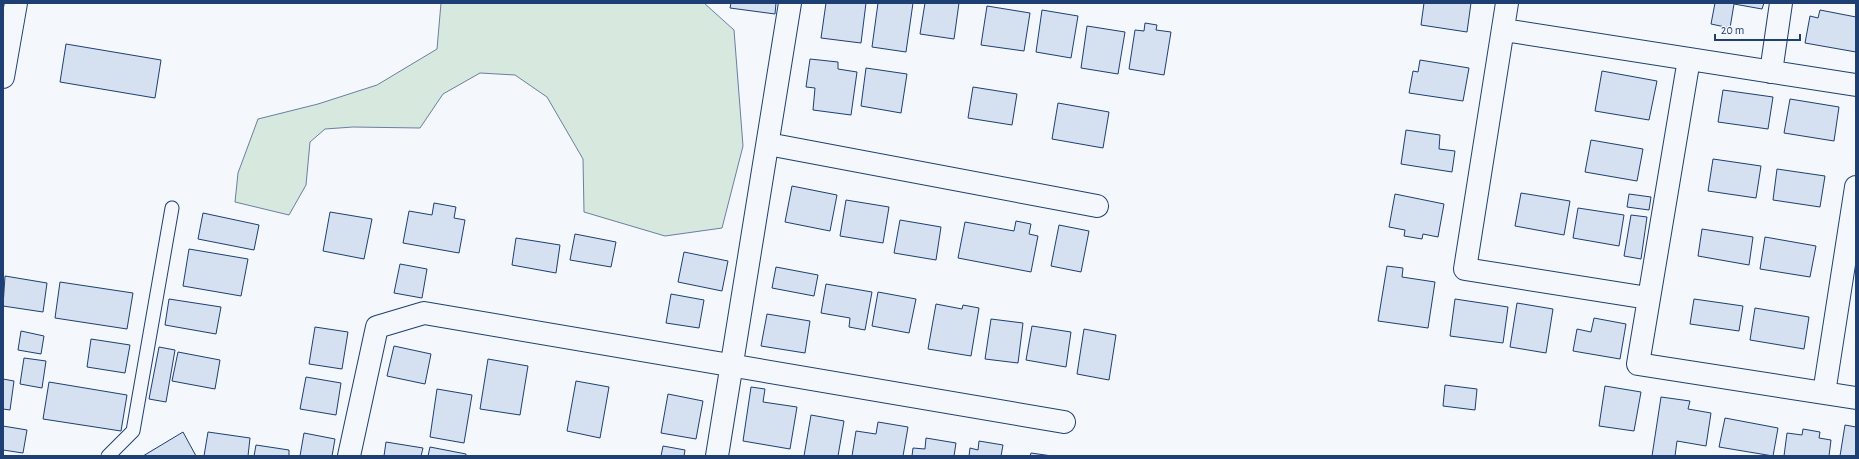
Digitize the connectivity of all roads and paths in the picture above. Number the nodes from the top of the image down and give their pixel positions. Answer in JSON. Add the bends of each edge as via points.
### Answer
{"nodes":[{"id":1,"x":16,"y":3,"type":"edge"},
{"id":2,"x":790,"y":3,"type":"edge"},
{"id":3,"x":1507,"y":3,"type":"edge"},
{"id":4,"x":1781,"y":3,"type":"edge"},
{"id":5,"x":1504,"y":30,"type":"junction"},
{"id":6,"x":1689,"y":59,"type":"junction"},
{"id":7,"x":1771,"y":72,"type":"junction"},
{"id":8,"x":3,"y":77,"type":"edge"},
{"id":9,"x":1856,"y":85,"type":"edge"},
{"id":10,"x":768,"y":144,"type":"junction"},
{"id":11,"x":1856,"y":187,"type":"edge"},
{"id":12,"x":1097,"y":206,"type":"dead end"},
{"id":13,"x":172,"y":208,"type":"dead end"},
{"id":14,"x":1648,"y":298,"type":"junction"},
{"id":15,"x":732,"y":366,"type":"junction"},
{"id":16,"x":1824,"y":393,"type":"junction"},
{"id":17,"x":1856,"y":398,"type":"edge"},
{"id":18,"x":1064,"y":422,"type":"dead end"},
{"id":19,"x":108,"y":456,"type":"edge"},
{"id":20,"x":349,"y":456,"type":"edge"},
{"id":21,"x":717,"y":456,"type":"edge"}],
"edges":[{"from":1,"to":8,"type":"street"},
{"from":2,"to":10,"type":"street"},
{"from":3,"to":5,"type":"street"},
{"from":4,"to":7,"type":"street"},
{"from":5,"to":6,"type":"street"},
{"from":5,"to":14,"type":"street","via":[[1465,269]]},
{"from":6,"to":7,"type":"street"},
{"from":6,"to":14,"type":"street"},
{"from":7,"to":9,"type":"street"},
{"from":10,"to":12,"type":"street"},
{"from":10,"to":15,"type":"street"},
{"from":11,"to":16,"type":"street"},
{"from":13,"to":19,"type":"lane","via":[[133,431]]},
{"from":14,"to":16,"type":"street","via":[[1638,364]]},
{"from":15,"to":18,"type":"street"},
{"from":15,"to":20,"type":"street","via":[[424,313],[377,327]]},
{"from":15,"to":21,"type":"street"},
{"from":16,"to":17,"type":"street"}]}
